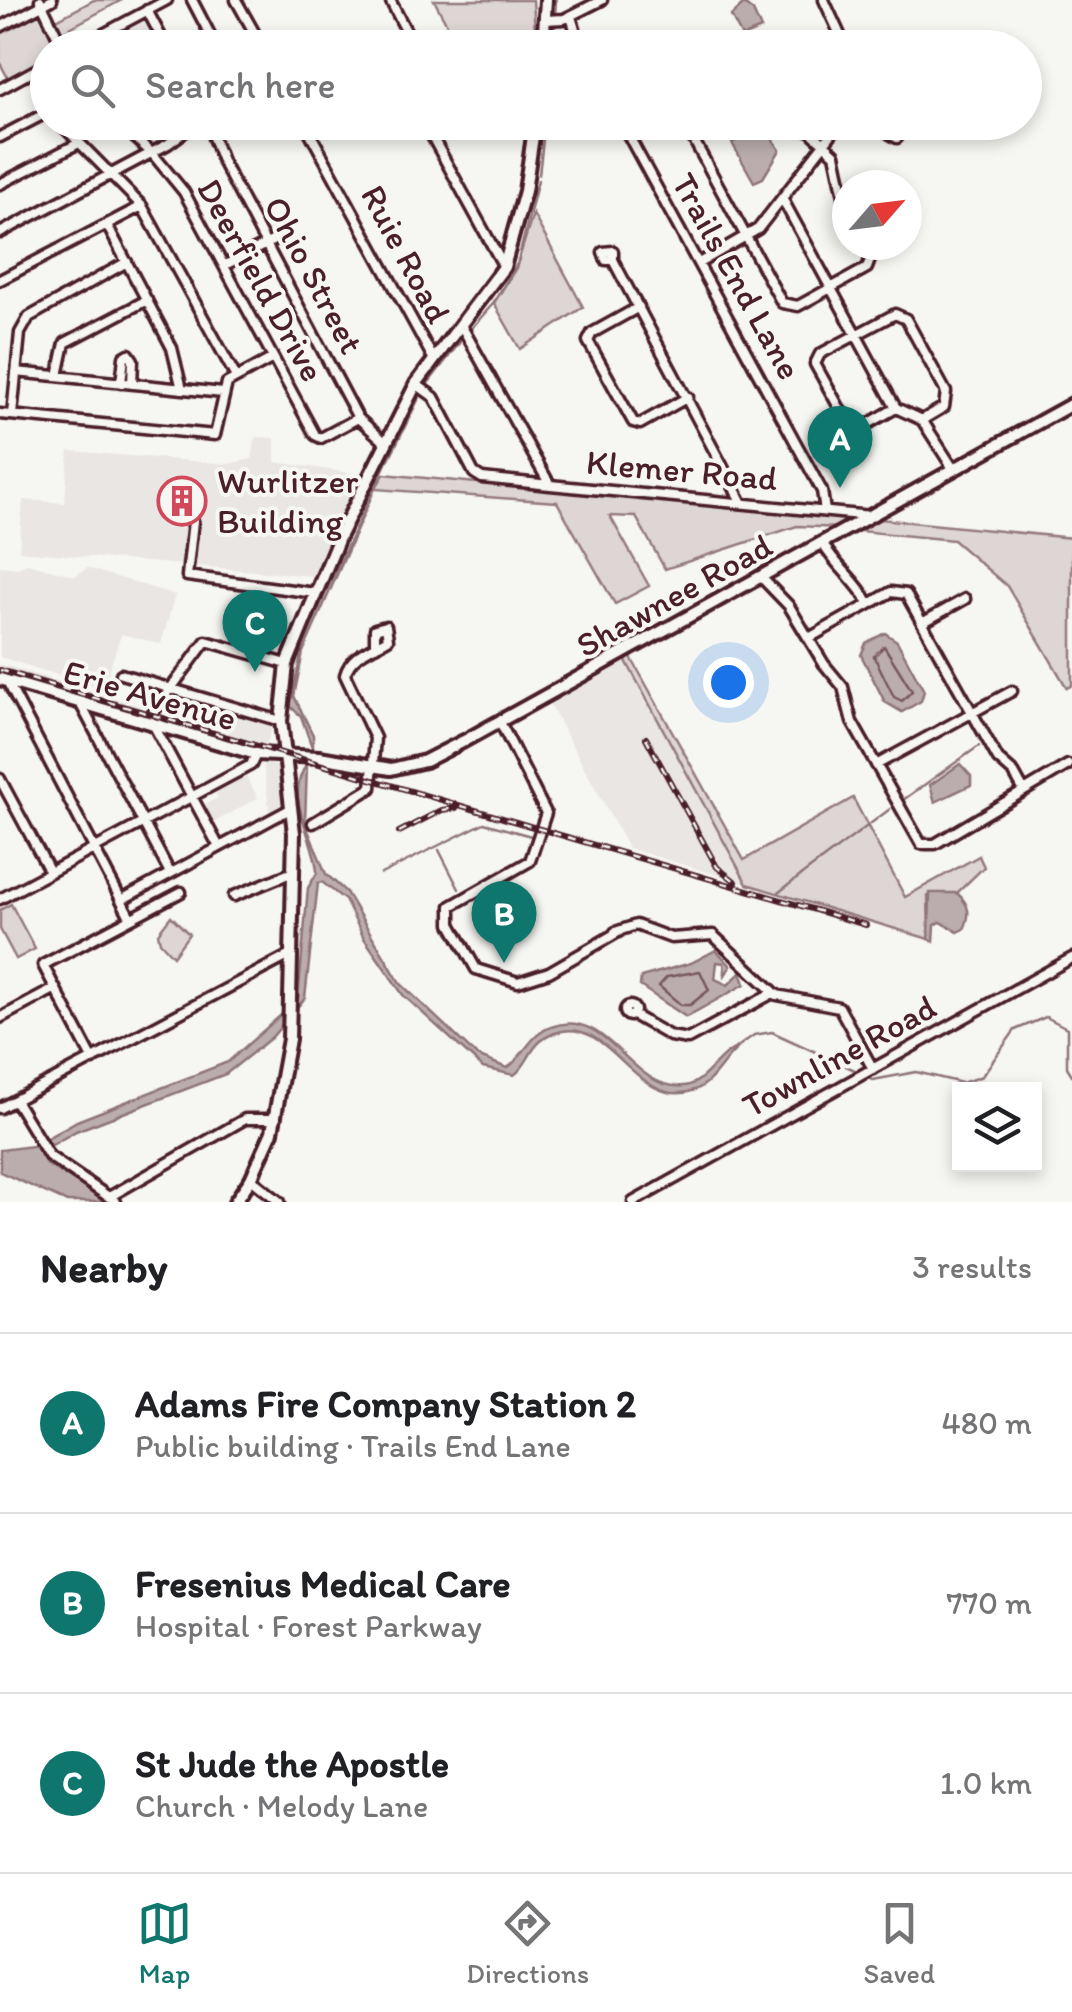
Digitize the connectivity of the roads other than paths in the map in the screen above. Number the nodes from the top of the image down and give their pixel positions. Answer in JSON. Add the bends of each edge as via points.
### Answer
{"nodes":[{"id":1,"x":52,"y":0,"type":"edge"},
{"id":2,"x":166,"y":0,"type":"edge"},
{"id":3,"x":192,"y":0,"type":"edge"},
{"id":4,"x":236,"y":0,"type":"edge"},
{"id":5,"x":390,"y":0,"type":"edge"},
{"id":6,"x":546,"y":0,"type":"edge"},
{"id":7,"x":602,"y":0,"type":"edge"},
{"id":8,"x":824,"y":0,"type":"edge"},
{"id":9,"x":40,"y":3,"type":"edge"},
{"id":10,"x":147,"y":10,"type":"junction"},
{"id":11,"x":570,"y":17,"type":"junction"},
{"id":12,"x":545,"y":20,"type":"junction"},
{"id":13,"x":0,"y":28,"type":"edge"},
{"id":14,"x":53,"y":30,"type":"edge"},
{"id":15,"x":110,"y":30,"type":"edge"},
{"id":16,"x":158,"y":30,"type":"edge"},
{"id":17,"x":208,"y":30,"type":"edge"},
{"id":18,"x":253,"y":30,"type":"edge"},
{"id":19,"x":406,"y":30,"type":"edge"},
{"id":20,"x":544,"y":30,"type":"edge"},
{"id":21,"x":575,"y":30,"type":"edge"},
{"id":22,"x":838,"y":30,"type":"edge"},
{"id":23,"x":30,"y":72,"type":"edge"},
{"id":24,"x":0,"y":88,"type":"edge"},
{"id":25,"x":30,"y":121,"type":"edge"},
{"id":26,"x":0,"y":137,"type":"edge"},
{"id":27,"x":73,"y":140,"type":"edge"},
{"id":28,"x":137,"y":140,"type":"edge"},
{"id":29,"x":171,"y":140,"type":"edge"},
{"id":30,"x":216,"y":140,"type":"edge"},
{"id":31,"x":314,"y":140,"type":"edge"},
{"id":32,"x":434,"y":140,"type":"edge"},
{"id":33,"x":532,"y":140,"type":"edge"},
{"id":34,"x":632,"y":140,"type":"edge"},
{"id":35,"x":694,"y":140,"type":"edge"},
{"id":36,"x":820,"y":140,"type":"edge"},
{"id":37,"x":827,"y":140,"type":"edge"},
{"id":38,"x":76,"y":144,"type":"junction"},
{"id":39,"x":824,"y":144,"type":"junction"},
{"id":40,"x":152,"y":153,"type":"junction"},
{"id":41,"x":838,"y":170,"type":"edge"},
{"id":42,"x":111,"y":174,"type":"junction"},
{"id":43,"x":0,"y":184,"type":"edge"},
{"id":44,"x":783,"y":200,"type":"junction"},
{"id":45,"x":142,"y":206,"type":"junction"},
{"id":46,"x":107,"y":225,"type":"junction"},
{"id":47,"x":0,"y":232,"type":"edge"},
{"id":48,"x":286,"y":234,"type":"dead end"},
{"id":49,"x":747,"y":238,"type":"junction"},
{"id":50,"x":266,"y":244,"type":"junction"},
{"id":51,"x":613,"y":260,"type":"dead end"},
{"id":52,"x":869,"y":260,"type":"edge"},
{"id":53,"x":127,"y":262,"type":"junction"},
{"id":54,"x":699,"y":263,"type":"junction"},
{"id":55,"x":224,"y":266,"type":"junction"},
{"id":56,"x":504,"y":268,"type":"junction"},
{"id":57,"x":0,"y":280,"type":"edge"},
{"id":58,"x":831,"y":287,"type":"junction"},
{"id":59,"x":146,"y":300,"type":"junction"},
{"id":60,"x":639,"y":307,"type":"junction"},
{"id":61,"x":461,"y":325,"type":"junction"},
{"id":62,"x":856,"y":333,"type":"junction"},
{"id":63,"x":274,"y":358,"type":"junction"},
{"id":64,"x":433,"y":358,"type":"junction"},
{"id":65,"x":16,"y":372,"type":"junction"},
{"id":66,"x":58,"y":376,"type":"junction"},
{"id":67,"x":236,"y":378,"type":"junction"},
{"id":68,"x":416,"y":384,"type":"junction"},
{"id":69,"x":182,"y":389,"type":"junction"},
{"id":70,"x":223,"y":392,"type":"junction"},
{"id":71,"x":688,"y":397,"type":"junction"},
{"id":72,"x":1072,"y":404,"type":"edge"},
{"id":73,"x":896,"y":408,"type":"junction"},
{"id":74,"x":0,"y":414,"type":"edge"},
{"id":75,"x":12,"y":415,"type":"junction"},
{"id":76,"x":358,"y":418,"type":"junction"},
{"id":77,"x":922,"y":420,"type":"junction"},
{"id":78,"x":386,"y":443,"type":"junction"},
{"id":79,"x":954,"y":470,"type":"junction"},
{"id":80,"x":550,"y":484,"type":"junction"},
{"id":81,"x":742,"y":503,"type":"junction"},
{"id":82,"x":825,"y":511,"type":"junction"},
{"id":83,"x":872,"y":516,"type":"junction"},
{"id":84,"x":193,"y":521,"type":"dead end"},
{"id":85,"x":823,"y":544,"type":"junction"},
{"id":86,"x":762,"y":578,"type":"junction"},
{"id":87,"x":315,"y":593,"type":"junction"},
{"id":88,"x":965,"y":600,"type":"dead end"},
{"id":89,"x":870,"y":604,"type":"junction"},
{"id":90,"x":922,"y":623,"type":"junction"},
{"id":91,"x":809,"y":638,"type":"junction"},
{"id":92,"x":375,"y":646,"type":"dead end"},
{"id":93,"x":287,"y":664,"type":"junction"},
{"id":94,"x":120,"y":674,"type":"dead end"},
{"id":95,"x":4,"y":680,"type":"edge"},
{"id":96,"x":170,"y":688,"type":"junction"},
{"id":97,"x":1012,"y":691,"type":"dead end"},
{"id":98,"x":80,"y":703,"type":"junction"},
{"id":99,"x":972,"y":713,"type":"junction"},
{"id":100,"x":282,"y":720,"type":"junction"},
{"id":101,"x":500,"y":722,"type":"junction"},
{"id":102,"x":150,"y":723,"type":"junction"},
{"id":103,"x":256,"y":754,"type":"junction"},
{"id":104,"x":286,"y":756,"type":"junction"},
{"id":105,"x":876,"y":765,"type":"junction"},
{"id":106,"x":1068,"y":765,"type":"dead end"},
{"id":107,"x":374,"y":768,"type":"junction"},
{"id":108,"x":0,"y":779,"type":"edge"},
{"id":109,"x":1024,"y":791,"type":"junction"},
{"id":110,"x":192,"y":796,"type":"junction"},
{"id":111,"x":292,"y":808,"type":"junction"},
{"id":112,"x":144,"y":822,"type":"junction"},
{"id":113,"x":313,"y":823,"type":"dead end"},
{"id":114,"x":219,"y":847,"type":"junction"},
{"id":115,"x":96,"y":848,"type":"junction"},
{"id":116,"x":50,"y":872,"type":"junction"},
{"id":117,"x":293,"y":872,"type":"junction"},
{"id":118,"x":170,"y":873,"type":"junction"},
{"id":119,"x":181,"y":892,"type":"dead end"},
{"id":120,"x":1,"y":895,"type":"edge"},
{"id":121,"x":234,"y":896,"type":"dead end"},
{"id":122,"x":123,"y":899,"type":"junction"},
{"id":123,"x":130,"y":917,"type":"junction"},
{"id":124,"x":292,"y":954,"type":"junction"},
{"id":125,"x":1072,"y":958,"type":"edge"},
{"id":126,"x":54,"y":989,"type":"junction"},
{"id":127,"x":773,"y":993,"type":"junction"},
{"id":128,"x":633,"y":1015,"type":"dead end"},
{"id":129,"x":0,"y":1018,"type":"edge"},
{"id":130,"x":93,"y":1060,"type":"junction"},
{"id":131,"x":868,"y":1071,"type":"junction"},
{"id":132,"x":16,"y":1100,"type":"junction"},
{"id":133,"x":0,"y":1108,"type":"edge"},
{"id":134,"x":276,"y":1119,"type":"junction"},
{"id":135,"x":251,"y":1178,"type":"junction"},
{"id":136,"x":112,"y":1199,"type":"edge"},
{"id":137,"x":234,"y":1202,"type":"edge"},
{"id":138,"x":280,"y":1202,"type":"edge"},
{"id":139,"x":633,"y":1202,"type":"edge"}],
"edges":[{"from":1,"to":9,"type":"street"},
{"from":2,"to":10,"type":"street"},
{"from":3,"to":17,"type":"street"},
{"from":4,"to":18,"type":"street"},
{"from":5,"to":19,"type":"street"},
{"from":6,"to":12,"type":"main road"},
{"from":7,"to":11,"type":"street"},
{"from":8,"to":22,"type":"street"},
{"from":9,"to":13,"type":"street"},
{"from":9,"to":14,"type":"street"},
{"from":10,"to":15,"type":"street"},
{"from":10,"to":16,"type":"street"},
{"from":11,"to":12,"type":"street"},
{"from":11,"to":21,"type":"street"},
{"from":12,"to":20,"type":"main road"},
{"from":23,"to":24,"type":"street"},
{"from":25,"to":26,"type":"street"},
{"from":27,"to":38,"type":"street"},
{"from":28,"to":40,"type":"street","name":"Deerfield Drive"},
{"from":29,"to":40,"type":"street"},
{"from":30,"to":50,"type":"street","name":"Ohio Street"},
{"from":31,"to":64,"type":"street","name":"Ruie Road"},
{"from":32,"to":56,"type":"street"},
{"from":33,"to":56,"type":"main road"},
{"from":34,"to":54,"type":"street","name":"Trails End Lane"},
{"from":35,"to":49,"type":"street"},
{"from":36,"to":39,"type":"street"},
{"from":37,"to":39,"type":"street"},
{"from":38,"to":42,"type":"street"},
{"from":38,"to":43,"type":"street"},
{"from":39,"to":41,"type":"street"},
{"from":39,"to":44,"type":"street"},
{"from":40,"to":42,"type":"street"},
{"from":40,"to":55,"type":"street","name":"Deerfield Drive","via":[[184,192]]},
{"from":42,"to":45,"type":"street"},
{"from":42,"to":47,"type":"street"},
{"from":44,"to":49,"type":"street"},
{"from":44,"to":58,"type":"street"},
{"from":45,"to":46,"type":"street"},
{"from":45,"to":67,"type":"street"},
{"from":46,"to":53,"type":"street"},
{"from":46,"to":57,"type":"street"},
{"from":48,"to":50,"type":"street"},
{"from":49,"to":54,"type":"street"},
{"from":49,"to":58,"type":"street","via":[[788,306]]},
{"from":50,"to":55,"type":"street"},
{"from":50,"to":76,"type":"street","name":"Ohio Street"},
{"from":51,"to":60,"type":"street"},
{"from":52,"to":58,"type":"street"},
{"from":53,"to":59,"type":"street"},
{"from":53,"to":65,"type":"street","via":[[28,318]]},
{"from":54,"to":82,"type":"street","name":"Trails End Lane","via":[[822,491]]},
{"from":55,"to":63,"type":"street","name":"Deerfield Drive"},
{"from":56,"to":61,"type":"main road"},
{"from":58,"to":62,"type":"street"},
{"from":59,"to":66,"type":"street","via":[[65,343]]},
{"from":59,"to":69,"type":"street","via":[[178,361]]},
{"from":60,"to":71,"type":"street"},
{"from":60,"to":71,"type":"street","via":[[588,341],[632,422],[640,424]]},
{"from":61,"to":64,"type":"main road"},
{"from":61,"to":80,"type":"street","name":"Klemer Road"},
{"from":62,"to":73,"type":"street"},
{"from":62,"to":73,"type":"street","via":[[820,354],[816,364],[855,425]]},
{"from":62,"to":77,"type":"street","via":[[887,315],[906,318],[946,392],[944,406]]},
{"from":63,"to":67,"type":"street"},
{"from":63,"to":76,"type":"street","name":"Deerfield Drive","via":[[315,435]]},
{"from":64,"to":68,"type":"main road"},
{"from":65,"to":66,"type":"street"},
{"from":65,"to":75,"type":"street"},
{"from":66,"to":69,"type":"street"},
{"from":67,"to":70,"type":"street"},
{"from":68,"to":78,"type":"main road"},
{"from":68,"to":80,"type":"street","via":[[434,397],[474,473]]},
{"from":69,"to":70,"type":"street"},
{"from":70,"to":75,"type":"street","via":[[215,434]]},
{"from":71,"to":81,"type":"street"},
{"from":72,"to":79,"type":"main road","name":"Shawnee Road"},
{"from":73,"to":77,"type":"street"},
{"from":74,"to":75,"type":"street"},
{"from":76,"to":78,"type":"street","name":"Ohio Street"},
{"from":77,"to":79,"type":"street"},
{"from":78,"to":87,"type":"main road"},
{"from":79,"to":83,"type":"main road","name":"Shawnee Road"},
{"from":80,"to":81,"type":"street","name":"Klemer Road"},
{"from":81,"to":82,"type":"street","name":"Klemer Road"},
{"from":82,"to":83,"type":"street","name":"Klemer Road"},
{"from":83,"to":85,"type":"main road","name":"Shawnee Road"},
{"from":84,"to":87,"type":"street","via":[[188,576]]},
{"from":85,"to":86,"type":"main road","name":"Shawnee Road"},
{"from":85,"to":89,"type":"street"},
{"from":86,"to":91,"type":"street"},
{"from":86,"to":101,"type":"main road","name":"Shawnee Road"},
{"from":87,"to":93,"type":"main road"},
{"from":88,"to":90,"type":"street"},
{"from":89,"to":90,"type":"street","via":[[900,591]]},
{"from":89,"to":91,"type":"street"},
{"from":90,"to":99,"type":"street"},
{"from":91,"to":105,"type":"street","via":[[843,687],[852,722]]},
{"from":92,"to":107,"type":"street","via":[[351,661],[345,676],[375,738]]},
{"from":93,"to":96,"type":"street","via":[[206,641]]},
{"from":93,"to":100,"type":"main road"},
{"from":94,"to":96,"type":"street"},
{"from":95,"to":98,"type":"main road","name":"Erie Avenue"},
{"from":95,"to":115,"type":"street"},
{"from":96,"to":100,"type":"street"},
{"from":96,"to":102,"type":"street"},
{"from":97,"to":99,"type":"street"},
{"from":98,"to":102,"type":"main road","name":"Erie Avenue"},
{"from":98,"to":112,"type":"street"},
{"from":99,"to":105,"type":"street"},
{"from":99,"to":109,"type":"street"},
{"from":100,"to":104,"type":"main road"},
{"from":101,"to":107,"type":"main road","name":"Shawnee Road","via":[[426,761]]},
{"from":101,"to":127,"type":"street","via":[[546,810],[527,863],[453,902],[449,918],[482,974],[522,983],[641,925],[671,938],[713,936]]},
{"from":102,"to":103,"type":"main road","name":"Erie Avenue"},
{"from":102,"to":110,"type":"street"},
{"from":103,"to":104,"type":"main road","name":"Erie Avenue"},
{"from":103,"to":110,"type":"street","via":[[250,765]]},
{"from":104,"to":107,"type":"main road","name":"Shawnee Road"},
{"from":104,"to":111,"type":"main road"},
{"from":105,"to":109,"type":"street","via":[[924,846]]},
{"from":106,"to":109,"type":"street"},
{"from":107,"to":113,"type":"street","via":[[368,793]]},
{"from":108,"to":116,"type":"street"},
{"from":110,"to":112,"type":"street"},
{"from":110,"to":114,"type":"street"},
{"from":111,"to":114,"type":"street"},
{"from":111,"to":117,"type":"main road"},
{"from":112,"to":115,"type":"street"},
{"from":112,"to":118,"type":"street"},
{"from":114,"to":118,"type":"street"},
{"from":115,"to":116,"type":"street"},
{"from":115,"to":122,"type":"street"},
{"from":116,"to":120,"type":"street"},
{"from":117,"to":121,"type":"street"},
{"from":117,"to":124,"type":"main road"},
{"from":118,"to":122,"type":"street"},
{"from":119,"to":123,"type":"street"},
{"from":122,"to":123,"type":"street"},
{"from":123,"to":126,"type":"street","via":[[43,965]]},
{"from":124,"to":130,"type":"street"},
{"from":124,"to":134,"type":"main road"},
{"from":125,"to":131,"type":"street","name":"Townline Road"},
{"from":126,"to":129,"type":"street"},
{"from":126,"to":130,"type":"street"},
{"from":127,"to":128,"type":"street","via":[[688,1039]]},
{"from":127,"to":131,"type":"street","via":[[836,1005],[862,1046]]},
{"from":130,"to":132,"type":"street"},
{"from":131,"to":139,"type":"street","name":"Townline Road"},
{"from":132,"to":133,"type":"street"},
{"from":132,"to":136,"type":"street","via":[[41,1146]]},
{"from":134,"to":135,"type":"main road"},
{"from":134,"to":136,"type":"street","via":[[245,1119]]},
{"from":135,"to":137,"type":"main road"},
{"from":135,"to":138,"type":"street"}]}
